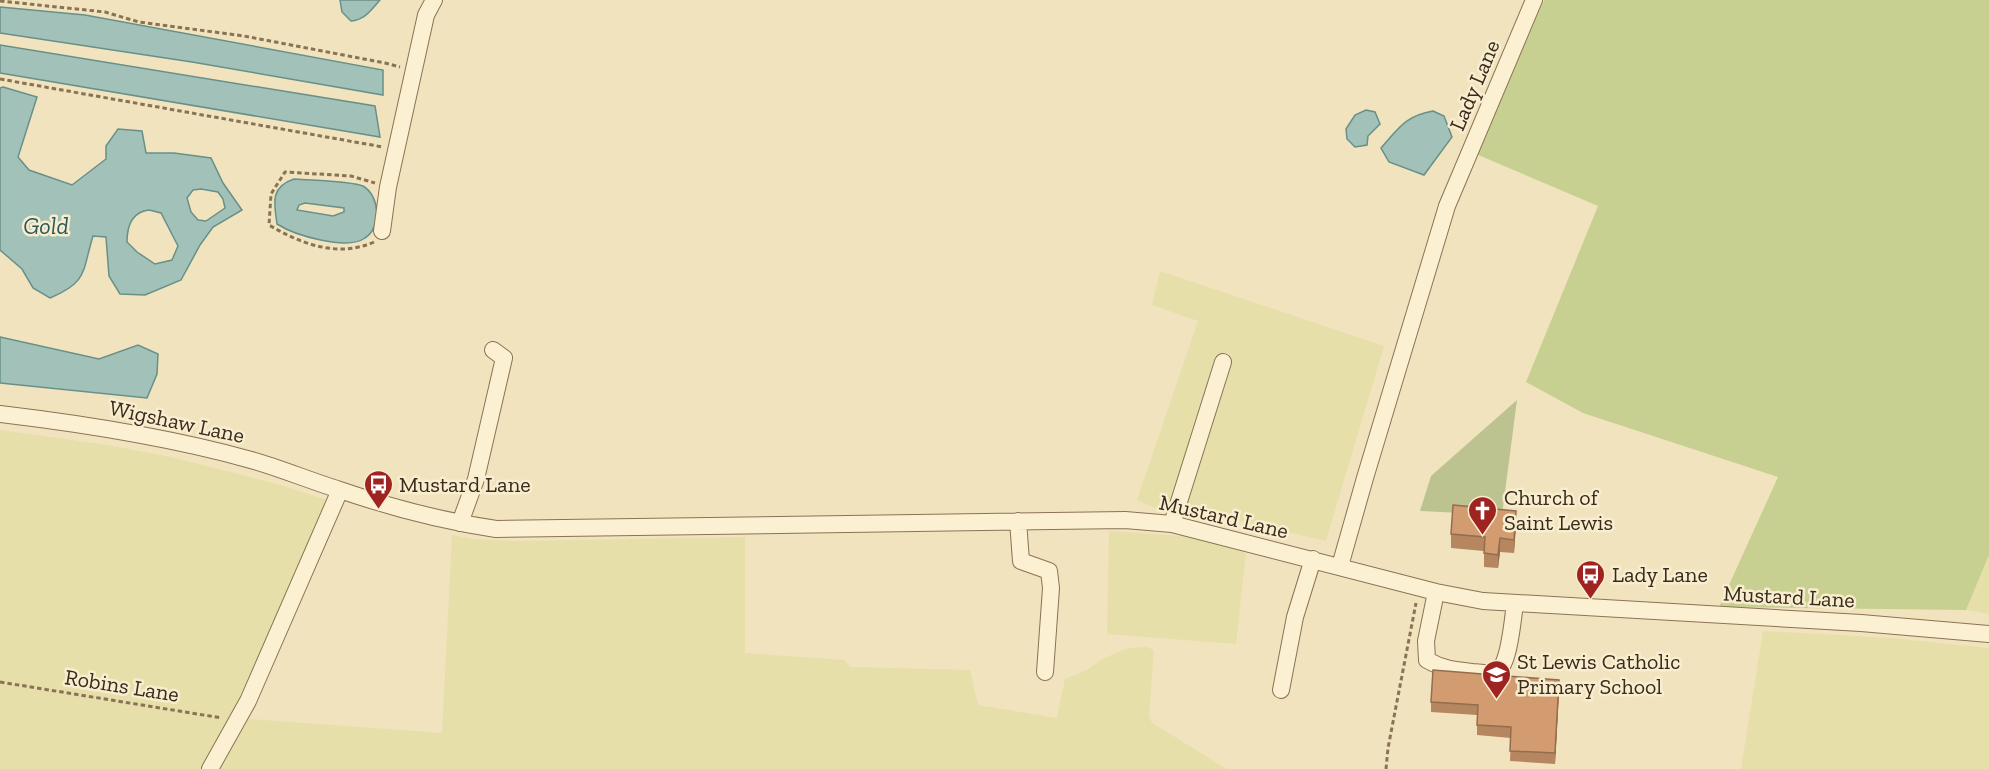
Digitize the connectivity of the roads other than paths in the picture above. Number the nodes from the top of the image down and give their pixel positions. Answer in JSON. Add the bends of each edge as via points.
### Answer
{"nodes":[{"id":1,"x":434,"y":0,"type":"edge"},
{"id":2,"x":1534,"y":0,"type":"edge"},
{"id":3,"x":382,"y":231,"type":"road end"},
{"id":4,"x":493,"y":350,"type":"dead end"},
{"id":5,"x":1223,"y":362,"type":"dead end"},
{"id":6,"x":0,"y":414,"type":"edge"},
{"id":7,"x":340,"y":490,"type":"junction"},
{"id":8,"x":1018,"y":521,"type":"junction"},
{"id":9,"x":460,"y":523,"type":"junction"},
{"id":10,"x":1172,"y":524,"type":"junction"},
{"id":11,"x":1313,"y":559,"type":"junction"},
{"id":12,"x":1340,"y":566,"type":"junction"},
{"id":13,"x":1436,"y":592,"type":"junction"},
{"id":14,"x":1515,"y":603,"type":"junction"},
{"id":15,"x":1987,"y":629,"type":"edge"},
{"id":16,"x":1046,"y":672,"type":"dead end"},
{"id":17,"x":1281,"y":690,"type":"dead end"},
{"id":18,"x":210,"y":769,"type":"edge"}],
"edges":[{"from":1,"to":3,"type":"street","via":[[426,15],[413,71]]},
{"from":2,"to":12,"type":"street","name":"Lady Lane","via":[[1446,206]]},
{"from":4,"to":9,"type":"street","via":[[504,358],[476,479]]},
{"from":5,"to":10,"type":"street"},
{"from":6,"to":7,"type":"street","name":"Wigshaw Lane","via":[[176,442],[252,460]]},
{"from":7,"to":9,"type":"street","name":"Mustard Lane"},
{"from":7,"to":18,"type":"street","via":[[239,720]]},
{"from":8,"to":9,"type":"street","name":"Mustard Lane","via":[[572,529],[496,529]]},
{"from":8,"to":10,"type":"street","name":"Mustard Lane","via":[[1125,520]]},
{"from":8,"to":16,"type":"street","via":[[1021,561],[1049,571],[1052,588]]},
{"from":10,"to":11,"type":"street","name":"Mustard Lane"},
{"from":11,"to":12,"type":"street","name":"Mustard Lane"},
{"from":11,"to":17,"type":"street","via":[[1295,617]]},
{"from":12,"to":13,"type":"street","name":"Mustard Lane"},
{"from":13,"to":14,"type":"street","name":"Mustard Lane"},
{"from":13,"to":14,"type":"street","via":[[1426,641],[1427,660],[1442,668],[1488,673],[1501,669]]},
{"from":14,"to":15,"type":"street","name":"Mustard Lane"}]}
